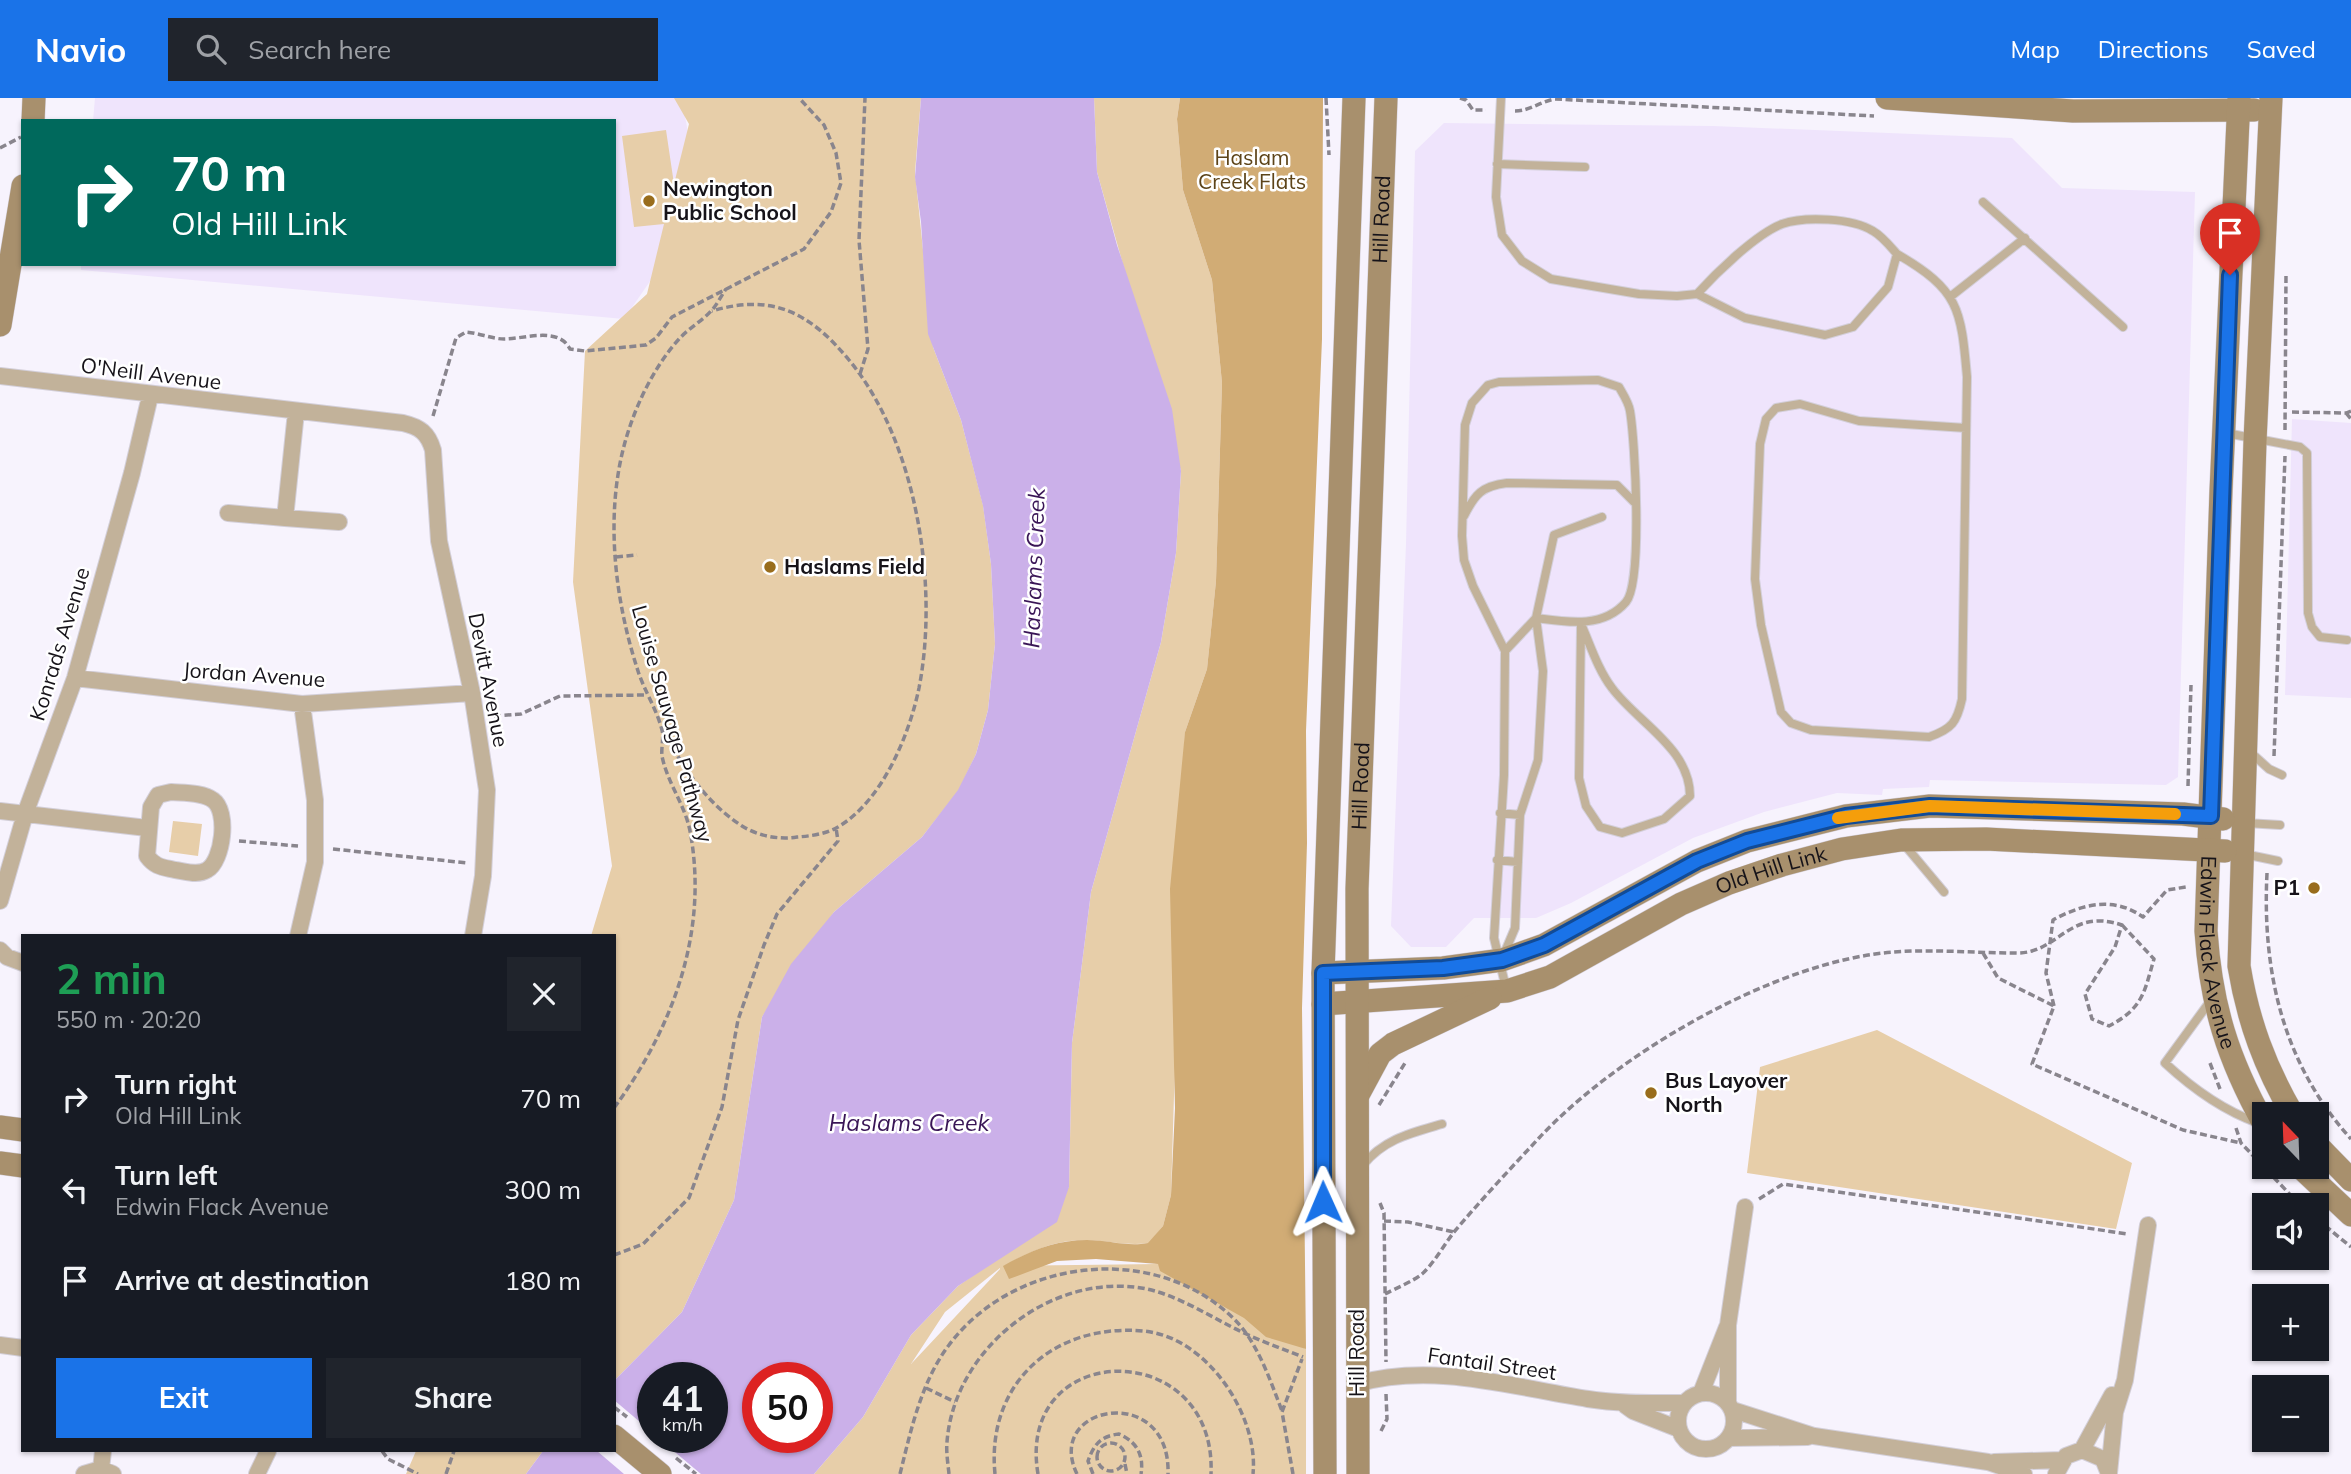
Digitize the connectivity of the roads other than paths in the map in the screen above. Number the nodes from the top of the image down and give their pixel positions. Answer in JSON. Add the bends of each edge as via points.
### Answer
{"nodes":[{"id":1,"x":34,"y":98,"type":"edge"},
{"id":2,"x":1354,"y":98,"type":"edge"},
{"id":3,"x":1386,"y":98,"type":"edge"},
{"id":4,"x":1501,"y":98,"type":"edge"},
{"id":5,"x":2238,"y":104,"type":"edge"},
{"id":6,"x":2271,"y":104,"type":"edge"},
{"id":7,"x":1886,"y":107,"type":"edge"},
{"id":8,"x":33,"y":119,"type":"edge"},
{"id":9,"x":1497,"y":163,"type":"junction"},
{"id":10,"x":1585,"y":167,"type":"dead end"},
{"id":11,"x":21,"y":198,"type":"edge"},
{"id":12,"x":1983,"y":202,"type":"dead end"},
{"id":13,"x":2025,"y":238,"type":"junction"},
{"id":14,"x":1897,"y":254,"type":"junction"},
{"id":15,"x":1697,"y":293,"type":"junction"},
{"id":16,"x":1950,"y":297,"type":"junction"},
{"id":17,"x":0,"y":325,"type":"edge"},
{"id":18,"x":2123,"y":327,"type":"dead end"},
{"id":19,"x":0,"y":376,"type":"edge"},
{"id":20,"x":150,"y":396,"type":"junction"},
{"id":21,"x":296,"y":412,"type":"junction"},
{"id":22,"x":1966,"y":428,"type":"junction"},
{"id":23,"x":2223,"y":432,"type":"junction"},
{"id":24,"x":426,"y":434,"type":"joint"},
{"id":25,"x":2255,"y":440,"type":"junction"},
{"id":26,"x":1635,"y":505,"type":"junction"},
{"id":27,"x":228,"y":513,"type":"dead end"},
{"id":28,"x":1602,"y":517,"type":"dead end"},
{"id":29,"x":285,"y":518,"type":"junction"},
{"id":30,"x":1462,"y":518,"type":"junction"},
{"id":31,"x":340,"y":522,"type":"dead end"},
{"id":32,"x":1536,"y":618,"type":"junction"},
{"id":33,"x":1581,"y":624,"type":"junction"},
{"id":34,"x":2347,"y":640,"type":"dead end"},
{"id":35,"x":1506,"y":651,"type":"junction"},
{"id":36,"x":75,"y":678,"type":"junction"},
{"id":37,"x":473,"y":697,"type":"junction"},
{"id":38,"x":302,"y":704,"type":"junction"},
{"id":39,"x":2246,"y":749,"type":"junction"},
{"id":40,"x":2282,"y":775,"type":"dead end"},
{"id":41,"x":0,"y":811,"type":"edge"},
{"id":42,"x":1500,"y":813,"type":"junction"},
{"id":43,"x":25,"y":814,"type":"junction"},
{"id":44,"x":1520,"y":815,"type":"junction"},
{"id":45,"x":2211,"y":816,"type":"junction"},
{"id":46,"x":2243,"y":823,"type":"junction"},
{"id":47,"x":2280,"y":825,"type":"dead end"},
{"id":48,"x":147,"y":828,"type":"junction"},
{"id":49,"x":1901,"y":840,"type":"junction"},
{"id":50,"x":2210,"y":848,"type":"junction"},
{"id":51,"x":2242,"y":853,"type":"junction"},
{"id":52,"x":1497,"y":860,"type":"junction"},
{"id":53,"x":2278,"y":861,"type":"dead end"},
{"id":54,"x":1518,"y":862,"type":"junction"},
{"id":55,"x":1944,"y":892,"type":"dead end"},
{"id":56,"x":0,"y":901,"type":"edge"},
{"id":57,"x":299,"y":934,"type":"edge"},
{"id":58,"x":473,"y":934,"type":"edge"},
{"id":59,"x":0,"y":950,"type":"edge"},
{"id":60,"x":1502,"y":960,"type":"junction"},
{"id":61,"x":21,"y":962,"type":"edge"},
{"id":62,"x":1323,"y":973,"type":"junction"},
{"id":63,"x":1358,"y":973,"type":"junction"},
{"id":64,"x":1507,"y":991,"type":"junction"},
{"id":65,"x":2213,"y":997,"type":"junction"},
{"id":66,"x":1357,"y":1002,"type":"junction"},
{"id":67,"x":1323,"y":1004,"type":"junction"},
{"id":68,"x":1356,"y":1099,"type":"junction"},
{"id":69,"x":2253,"y":1102,"type":"edge"},
{"id":70,"x":2286,"y":1102,"type":"edge"},
{"id":71,"x":2252,"y":1120,"type":"edge"},
{"id":72,"x":1442,"y":1124,"type":"dead end"},
{"id":73,"x":0,"y":1127,"type":"edge"},
{"id":74,"x":21,"y":1130,"type":"edge"},
{"id":75,"x":2329,"y":1158,"type":"edge"},
{"id":76,"x":0,"y":1163,"type":"edge"},
{"id":77,"x":21,"y":1166,"type":"edge"},
{"id":78,"x":1356,"y":1172,"type":"junction"},
{"id":79,"x":2315,"y":1180,"type":"edge"},
{"id":80,"x":2351,"y":1180,"type":"edge"},
{"id":81,"x":1745,"y":1208,"type":"road end"},
{"id":82,"x":2349,"y":1210,"type":"edge"},
{"id":83,"x":2148,"y":1225,"type":"road end"},
{"id":84,"x":1728,"y":1325,"type":"junction"},
{"id":85,"x":0,"y":1345,"type":"edge"},
{"id":86,"x":21,"y":1348,"type":"edge"},
{"id":87,"x":2125,"y":1380,"type":"junction"},
{"id":88,"x":1356,"y":1384,"type":"junction"},
{"id":89,"x":1701,"y":1393,"type":"junction"},
{"id":90,"x":1622,"y":1403,"type":"junction"},
{"id":91,"x":1684,"y":1403,"type":"junction"},
{"id":92,"x":1730,"y":1406,"type":"junction"},
{"id":93,"x":1325,"y":1410,"type":"junction"},
{"id":94,"x":1679,"y":1429,"type":"junction"},
{"id":95,"x":1814,"y":1436,"type":"junction"},
{"id":96,"x":616,"y":1438,"type":"edge"},
{"id":97,"x":1729,"y":1438,"type":"junction"},
{"id":98,"x":2082,"y":1450,"type":"junction"},
{"id":99,"x":103,"y":1452,"type":"edge"},
{"id":100,"x":268,"y":1452,"type":"edge"},
{"id":101,"x":1988,"y":1462,"type":"junction"},
{"id":102,"x":2059,"y":1467,"type":"edge"},
{"id":103,"x":107,"y":1471,"type":"edge"},
{"id":104,"x":84,"y":1474,"type":"edge"},
{"id":105,"x":257,"y":1474,"type":"edge"},
{"id":106,"x":660,"y":1474,"type":"edge"},
{"id":107,"x":1325,"y":1474,"type":"edge"},
{"id":108,"x":1358,"y":1474,"type":"edge"},
{"id":109,"x":2024,"y":1474,"type":"edge"},
{"id":110,"x":2109,"y":1474,"type":"edge"}],
"edges":[{"from":1,"to":8,"type":"street"},
{"from":2,"to":62,"type":"street","name":"Hill Road"},
{"from":3,"to":63,"type":"street","name":"Hill Road","via":[[1363,694]]},
{"from":4,"to":9,"type":"lane"},
{"from":5,"to":6,"type":"street"},
{"from":5,"to":7,"type":"street","via":[[2073,111]]},
{"from":5,"to":23,"type":"street","name":"Edwin Flack Avenue"},
{"from":6,"to":25,"type":"street","name":"Edwin Flack Avenue"},
{"from":9,"to":10,"type":"lane"},
{"from":9,"to":15,"type":"lane","via":[[1502,235],[1522,261],[1551,279],[1639,294]]},
{"from":11,"to":17,"type":"street"},
{"from":12,"to":13,"type":"lane"},
{"from":13,"to":16,"type":"lane"},
{"from":13,"to":18,"type":"lane"},
{"from":14,"to":15,"type":"lane","via":[[1874,231],[1852,223],[1807,220],[1781,225],[1744,250]]},
{"from":14,"to":15,"type":"lane","via":[[1888,287],[1871,307],[1853,327],[1825,335],[1745,318]]},
{"from":14,"to":16,"type":"lane","via":[[1932,274]]},
{"from":16,"to":22,"type":"lane","via":[[1962,324]]},
{"from":19,"to":20,"type":"street","name":"O'Neill Avenue"},
{"from":20,"to":21,"type":"street","name":"O'Neill Avenue"},
{"from":20,"to":36,"type":"street","name":"Konrads Avenue"},
{"from":21,"to":24,"type":"street","name":"O'Neill Avenue","via":[[403,423]]},
{"from":21,"to":29,"type":"street"},
{"from":22,"to":22,"type":"lane","via":[[1962,699],[1958,716],[1947,731],[1929,737],[1811,730],[1791,723],[1781,712],[1760,625],[1755,579],[1760,444],[1766,419],[1776,408],[1800,404],[1859,421]]},
{"from":23,"to":25,"type":"lane"},
{"from":23,"to":45,"type":"street","name":"Edwin Flack Avenue"},
{"from":24,"to":37,"type":"street","name":"Devitt Avenue","via":[[433,450],[443,563]]},
{"from":25,"to":34,"type":"lane","via":[[2300,447],[2306,453],[2306,589],[2312,627],[2320,637]]},
{"from":25,"to":39,"type":"street","name":"Edwin Flack Avenue"},
{"from":26,"to":30,"type":"lane","via":[[1617,485],[1507,483],[1476,493]]},
{"from":26,"to":30,"type":"lane","via":[[1630,408],[1619,387],[1598,380],[1499,382],[1488,385],[1472,402],[1465,425]]},
{"from":26,"to":33,"type":"lane","via":[[1634,582],[1627,601],[1607,615]]},
{"from":27,"to":29,"type":"street"},
{"from":28,"to":32,"type":"lane","via":[[1554,535]]},
{"from":29,"to":31,"type":"street"},
{"from":30,"to":35,"type":"lane","via":[[1464,560]]},
{"from":32,"to":33,"type":"lane"},
{"from":32,"to":35,"type":"lane"},
{"from":32,"to":44,"type":"lane","via":[[1543,671],[1538,760]]},
{"from":33,"to":33,"type":"lane","via":[[1611,687],[1677,756],[1690,781],[1690,796],[1664,819],[1622,833],[1600,827],[1586,806],[1579,778]]},
{"from":35,"to":42,"type":"lane"},
{"from":36,"to":38,"type":"street","name":"Jordan Avenue"},
{"from":36,"to":43,"type":"street","name":"Konrads Avenue"},
{"from":37,"to":38,"type":"street","name":"Jordan Avenue"},
{"from":37,"to":58,"type":"street","name":"Devitt Avenue","via":[[487,790],[484,865]]},
{"from":38,"to":57,"type":"street","via":[[315,800],[315,847],[314,878]]},
{"from":39,"to":40,"type":"lane"},
{"from":39,"to":46,"type":"street","name":"Edwin Flack Avenue"},
{"from":41,"to":43,"type":"street"},
{"from":42,"to":44,"type":"lane"},
{"from":42,"to":52,"type":"lane"},
{"from":43,"to":48,"type":"street"},
{"from":43,"to":56,"type":"street","name":"Konrads Avenue"},
{"from":44,"to":54,"type":"lane"},
{"from":45,"to":46,"type":"street","name":"Old Hill Link"},
{"from":45,"to":50,"type":"street","name":"Edwin Flack Avenue"},
{"from":45,"to":60,"type":"street","name":"Old Hill Link","via":[[1930,806],[1846,816],[1747,841],[1697,861],[1544,945]]},
{"from":46,"to":47,"type":"lane"},
{"from":46,"to":51,"type":"street","name":"Edwin Flack Avenue"},
{"from":48,"to":48,"type":"street","via":[[145,851],[153,864],[196,873],[212,866],[222,813],[206,796],[171,792],[159,795]]},
{"from":49,"to":50,"type":"street","name":"Old Hill Link"},
{"from":49,"to":55,"type":"lane"},
{"from":49,"to":64,"type":"street","name":"Old Hill Link","via":[[1842,849],[1729,883],[1681,904],[1550,977]]},
{"from":50,"to":51,"type":"street","name":"Old Hill Link"},
{"from":50,"to":65,"type":"street","name":"Edwin Flack Avenue","via":[[2206,931]]},
{"from":51,"to":53,"type":"lane"},
{"from":51,"to":70,"type":"street","name":"Edwin Flack Avenue","via":[[2239,954],[2246,1006],[2257,1045]]},
{"from":52,"to":54,"type":"lane"},
{"from":52,"to":60,"type":"lane","via":[[1493,938]]},
{"from":54,"to":60,"type":"lane","via":[[1515,928]]},
{"from":59,"to":61,"type":"street"},
{"from":60,"to":63,"type":"street","name":"Old Hill Link"},
{"from":60,"to":64,"type":"lane"},
{"from":62,"to":63,"type":"street","name":"Old Hill Link"},
{"from":62,"to":67,"type":"street","name":"Hill Road"},
{"from":63,"to":66,"type":"street","name":"Hill Road"},
{"from":64,"to":66,"type":"street","name":"Old Hill Link"},
{"from":64,"to":68,"type":"street","via":[[1393,1044],[1380,1054]]},
{"from":65,"to":69,"type":"street","name":"Edwin Flack Avenue","via":[[2227,1048]]},
{"from":65,"to":71,"type":"lane","via":[[2165,1063],[2230,1112]]},
{"from":66,"to":67,"type":"street","name":"Old Hill Link"},
{"from":66,"to":68,"type":"street","name":"Hill Road"},
{"from":67,"to":93,"type":"street","name":"Hill Road"},
{"from":68,"to":78,"type":"street","name":"Hill Road"},
{"from":72,"to":78,"type":"lane","via":[[1375,1149]]},
{"from":73,"to":74,"type":"street"},
{"from":75,"to":80,"type":"street"},
{"from":76,"to":77,"type":"street"},
{"from":78,"to":88,"type":"street","name":"Hill Road"},
{"from":79,"to":82,"type":"street"},
{"from":81,"to":84,"type":"street"},
{"from":83,"to":87,"type":"street"},
{"from":84,"to":89,"type":"street"},
{"from":84,"to":92,"type":"street"},
{"from":85,"to":86,"type":"street"},
{"from":87,"to":98,"type":"street","via":[[2110,1396]]},
{"from":87,"to":110,"type":"street","via":[[2115,1412]]},
{"from":88,"to":90,"type":"street","name":"Fantail Street","via":[[1386,1376],[1445,1375]]},
{"from":88,"to":93,"type":"street"},
{"from":88,"to":108,"type":"street","name":"Hill Road"},
{"from":89,"to":91,"type":"street"},
{"from":89,"to":92,"type":"street","via":[[1711,1393]]},
{"from":90,"to":91,"type":"street","name":"Fantail Street"},
{"from":90,"to":94,"type":"street","name":"Fantail Street"},
{"from":91,"to":94,"type":"street"},
{"from":92,"to":95,"type":"street"},
{"from":92,"to":97,"type":"street","via":[[1734,1429]]},
{"from":93,"to":107,"type":"street","name":"Hill Road"},
{"from":94,"to":97,"type":"street","via":[[1689,1443],[1706,1449]]},
{"from":95,"to":97,"type":"street"},
{"from":95,"to":101,"type":"street"},
{"from":96,"to":106,"type":"street"},
{"from":98,"to":102,"type":"street","via":[[2071,1453]]},
{"from":98,"to":110,"type":"street","via":[[2103,1459]]},
{"from":99,"to":103,"type":"street"},
{"from":100,"to":105,"type":"street"},
{"from":101,"to":102,"type":"street"},
{"from":101,"to":109,"type":"street"},
{"from":103,"to":104,"type":"street"}]}
